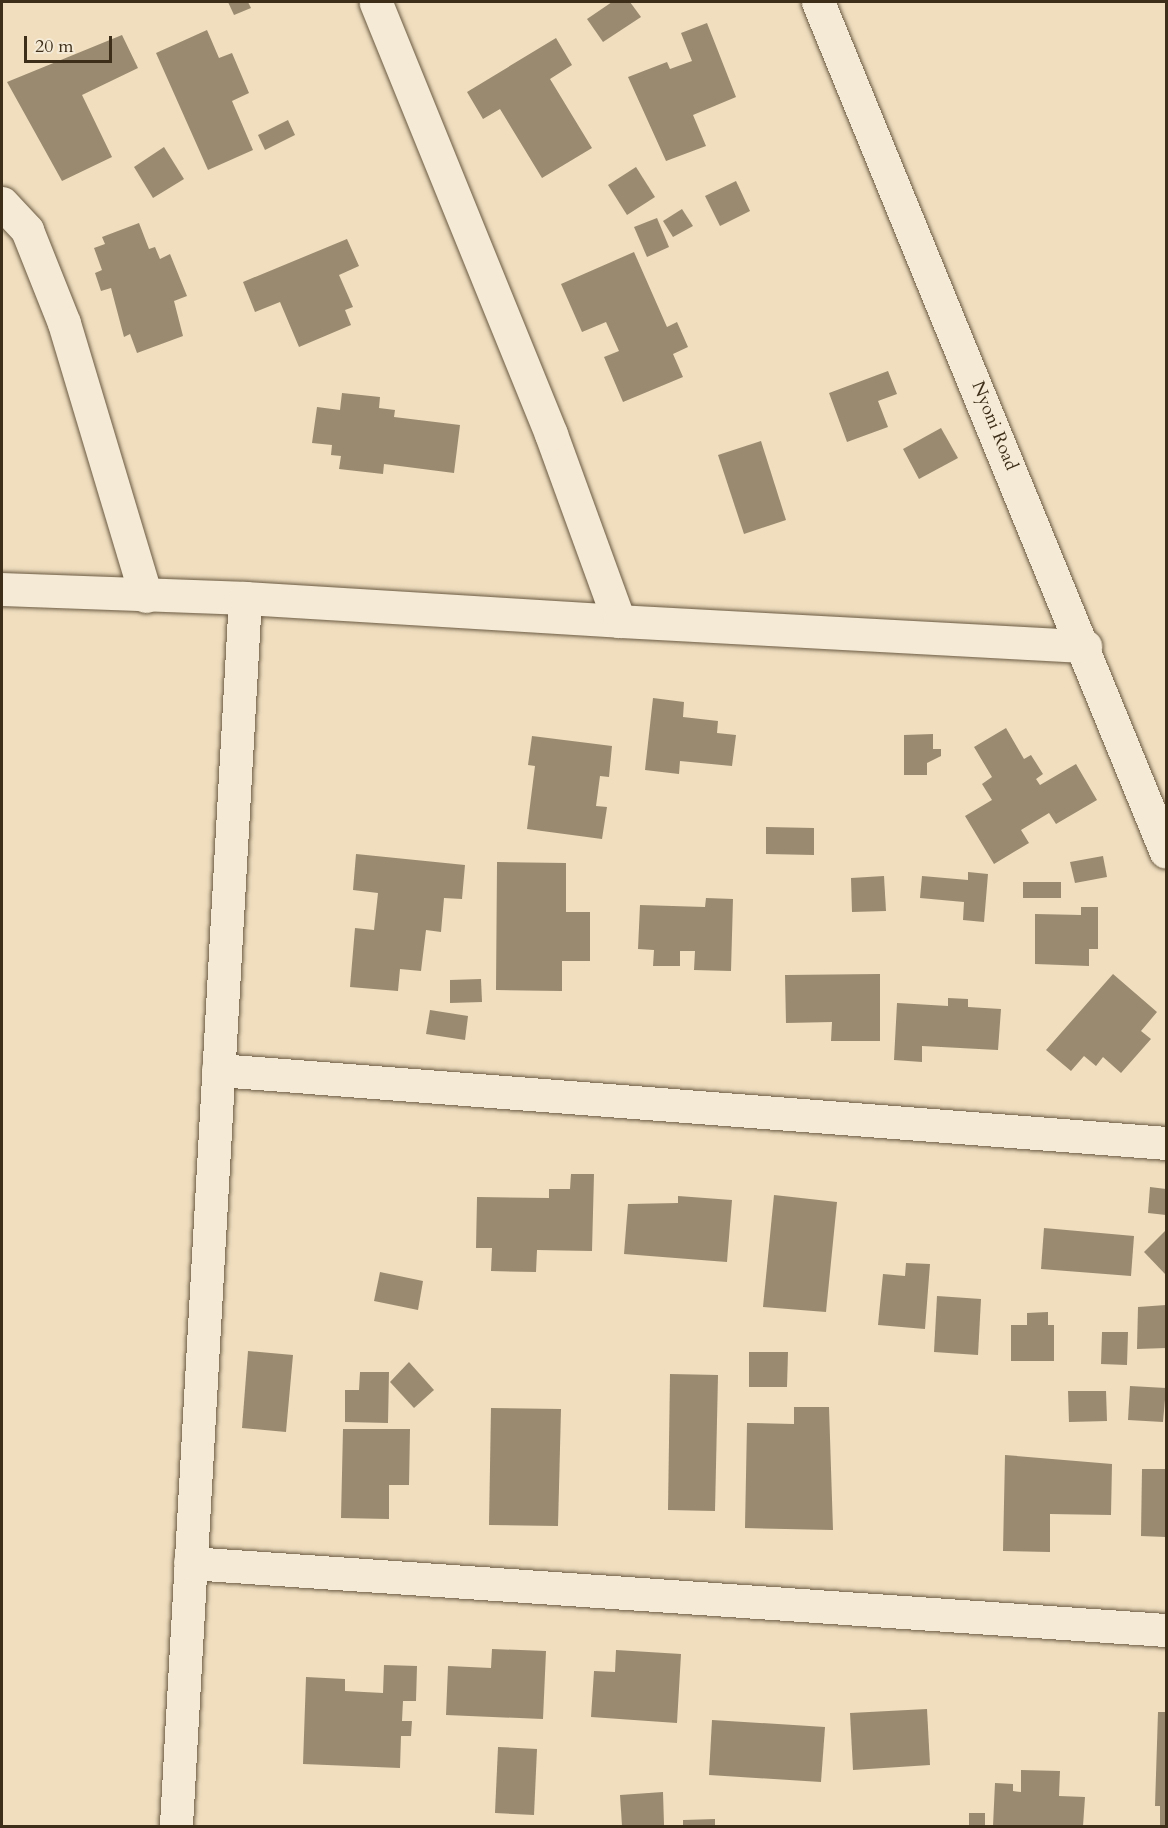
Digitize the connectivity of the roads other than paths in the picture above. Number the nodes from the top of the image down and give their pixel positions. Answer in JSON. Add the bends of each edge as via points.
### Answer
{"nodes":[{"id":1,"x":376,"y":2,"type":"edge"},
{"id":2,"x":818,"y":2,"type":"edge"},
{"id":3,"x":2,"y":203,"type":"edge"},
{"id":4,"x":2,"y":589,"type":"edge"},
{"id":5,"x":146,"y":596,"type":"junction"},
{"id":6,"x":245,"y":598,"type":"junction"},
{"id":7,"x":619,"y":621,"type":"junction"},
{"id":8,"x":1085,"y":646,"type":"junction"},
{"id":9,"x":1167,"y":852,"type":"edge"},
{"id":10,"x":218,"y":1070,"type":"junction"},
{"id":11,"x":1167,"y":1143,"type":"edge"},
{"id":12,"x":190,"y":1563,"type":"junction"},
{"id":13,"x":1167,"y":1630,"type":"edge"},
{"id":14,"x":176,"y":1827,"type":"edge"}],
"edges":[{"from":1,"to":7,"type":"street","via":[[551,434]]},
{"from":2,"to":8,"type":"street","name":"Nyoni Road"},
{"from":3,"to":5,"type":"street","via":[[27,230],[64,323]]},
{"from":4,"to":5,"type":"street"},
{"from":5,"to":6,"type":"street"},
{"from":6,"to":7,"type":"street"},
{"from":6,"to":10,"type":"street"},
{"from":7,"to":8,"type":"street"},
{"from":8,"to":9,"type":"street","name":"Nyoni Road"},
{"from":10,"to":11,"type":"street"},
{"from":10,"to":12,"type":"street"},
{"from":12,"to":13,"type":"street"},
{"from":12,"to":14,"type":"street"}]}
